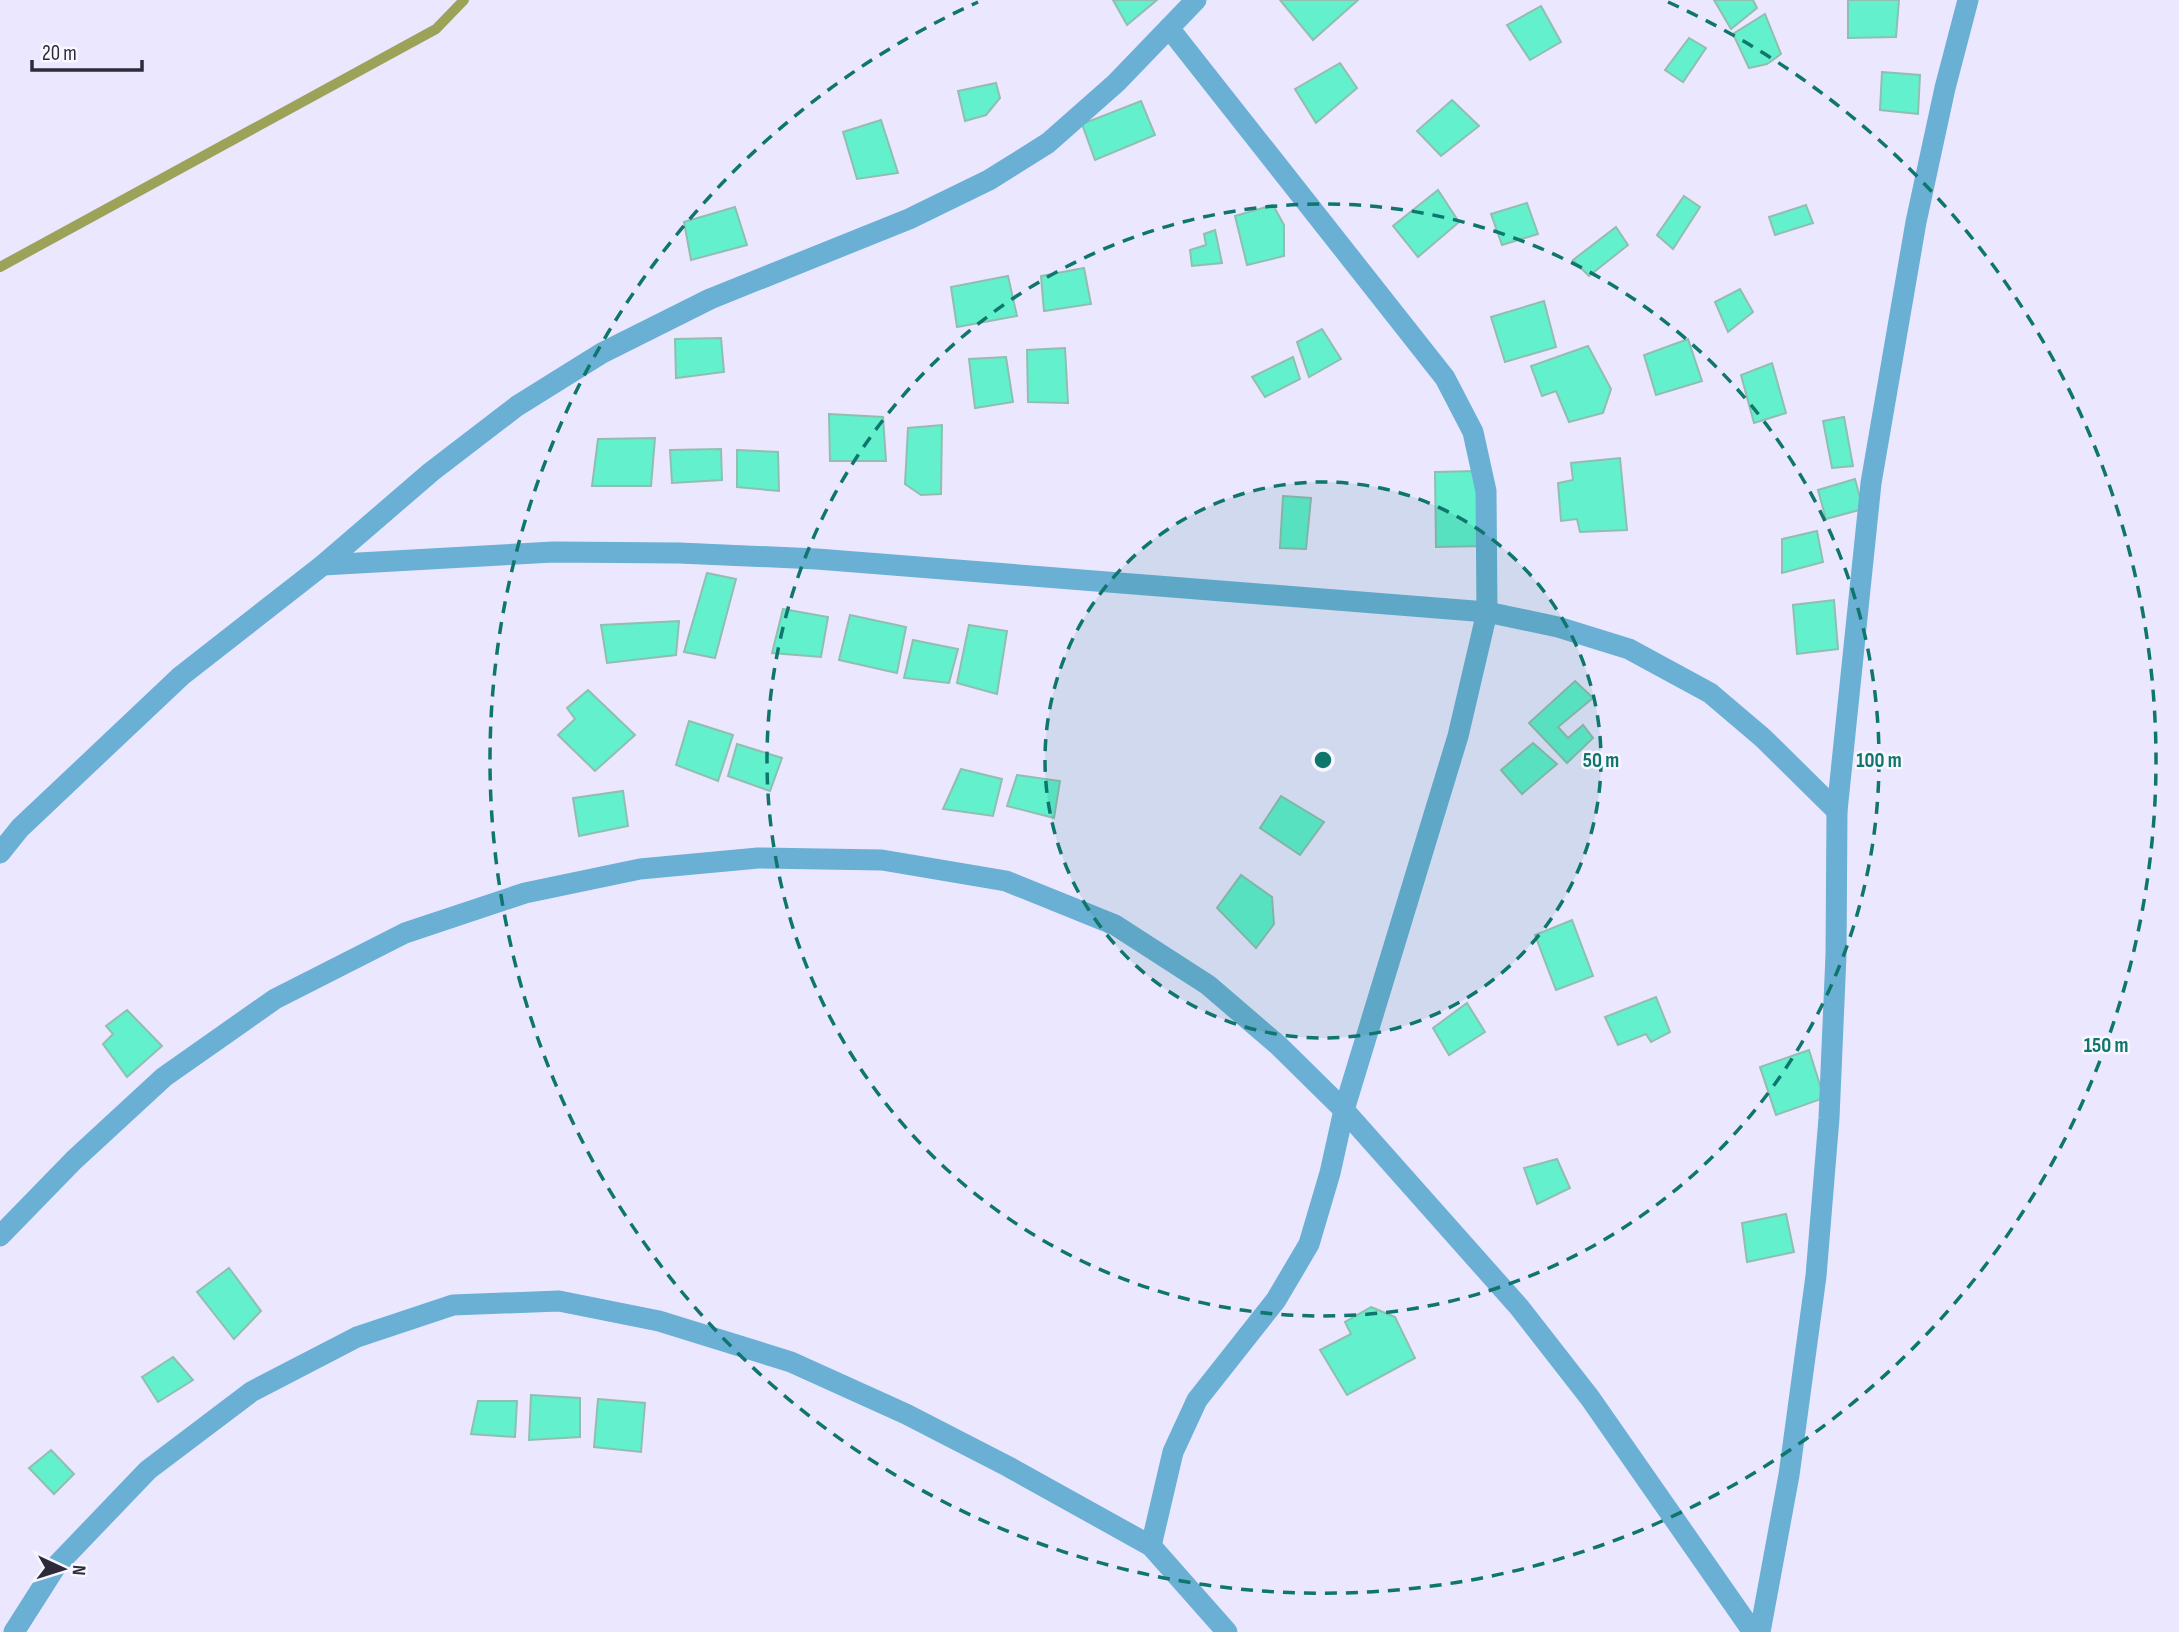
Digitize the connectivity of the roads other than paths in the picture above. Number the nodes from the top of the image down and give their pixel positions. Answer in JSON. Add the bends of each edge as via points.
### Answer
{"nodes":[{"id":1,"x":1196,"y":0,"type":"edge"},
{"id":2,"x":1968,"y":0,"type":"edge"},
{"id":3,"x":1169,"y":28,"type":"junction"},
{"id":4,"x":323,"y":565,"type":"junction"},
{"id":5,"x":1487,"y":612,"type":"junction"},
{"id":6,"x":1837,"y":811,"type":"junction"},
{"id":7,"x":0,"y":853,"type":"edge"},
{"id":8,"x":1344,"y":1110,"type":"junction"},
{"id":9,"x":0,"y":1236,"type":"edge"},
{"id":10,"x":1152,"y":1546,"type":"junction"},
{"id":11,"x":13,"y":1632,"type":"edge"},
{"id":12,"x":1227,"y":1632,"type":"edge"},
{"id":13,"x":1753,"y":1632,"type":"edge"},
{"id":14,"x":1760,"y":1632,"type":"edge"}],
"edges":[{"from":1,"to":3,"type":"street"},
{"from":2,"to":6,"type":"street","via":[[1916,222],[1871,483]]},
{"from":3,"to":4,"type":"street","via":[[1048,143],[1001,173],[909,219],[710,299],[603,353],[517,406]]},
{"from":3,"to":5,"type":"street","via":[[1445,378],[1473,432],[1486,491]]},
{"from":4,"to":5,"type":"street","via":[[553,552],[707,554]]},
{"from":4,"to":7,"type":"street","via":[[181,676],[20,828]]},
{"from":5,"to":6,"type":"street","via":[[1629,649],[1710,693]]},
{"from":5,"to":8,"type":"street","via":[[1458,736]]},
{"from":6,"to":14,"type":"street","via":[[1829,1118],[1816,1276],[1789,1475]]},
{"from":8,"to":9,"type":"street","via":[[1208,985],[1115,925],[1006,881],[882,860],[758,858],[653,867],[525,893],[405,933],[275,999],[164,1077]]},
{"from":8,"to":10,"type":"street","via":[[1309,1244],[1276,1300],[1197,1400],[1174,1452]]},
{"from":8,"to":13,"type":"street","via":[[1519,1307],[1590,1398]]},
{"from":10,"to":11,"type":"street","via":[[906,1413],[790,1362],[659,1321],[559,1301],[453,1305],[357,1337],[251,1392],[148,1470],[56,1566]]},
{"from":10,"to":12,"type":"street"}]}
